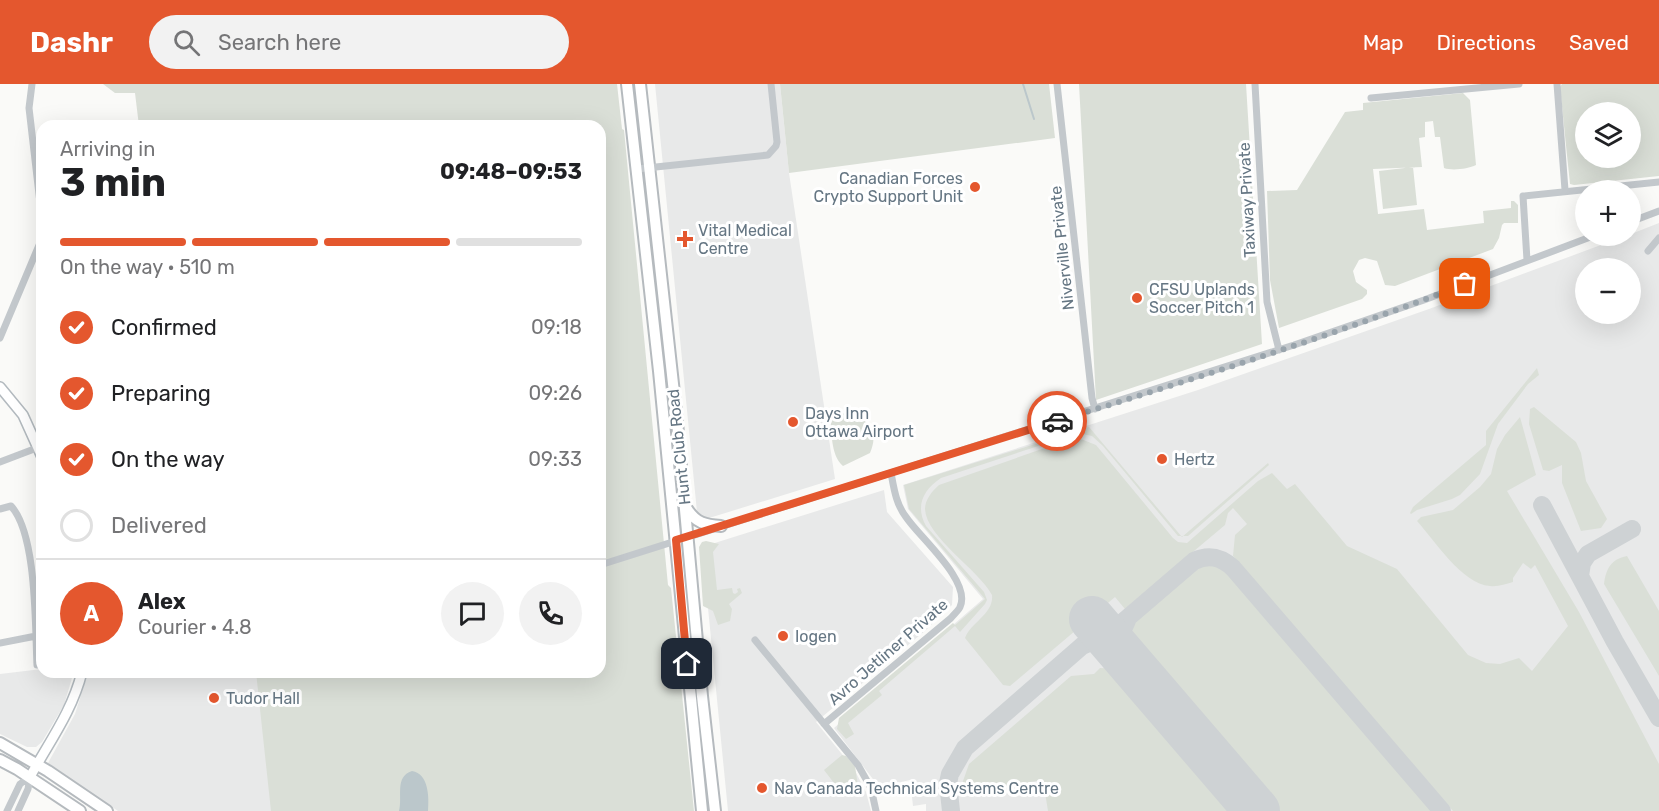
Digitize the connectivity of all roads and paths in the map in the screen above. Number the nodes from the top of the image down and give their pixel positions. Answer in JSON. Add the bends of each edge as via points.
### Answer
{"nodes":[{"id":1,"x":32,"y":84,"type":"edge"},
{"id":2,"x":627,"y":84,"type":"edge"},
{"id":3,"x":640,"y":84,"type":"edge"},
{"id":4,"x":771,"y":84,"type":"edge"},
{"id":5,"x":1057,"y":84,"type":"edge"},
{"id":6,"x":1255,"y":84,"type":"edge"},
{"id":7,"x":1519,"y":84,"type":"edge"},
{"id":8,"x":1557,"y":84,"type":"edge"},
{"id":9,"x":1371,"y":98,"type":"dead end"},
{"id":10,"x":36,"y":144,"type":"edge"},
{"id":11,"x":649,"y":167,"type":"junction"},
{"id":12,"x":637,"y":169,"type":"junction"},
{"id":13,"x":1659,"y":182,"type":"edge"},
{"id":14,"x":1565,"y":190,"type":"junction"},
{"id":15,"x":1659,"y":213,"type":"edge"},
{"id":16,"x":1641,"y":219,"type":"edge"},
{"id":17,"x":1659,"y":238,"type":"edge"},
{"id":18,"x":1575,"y":243,"type":"edge"},
{"id":19,"x":1648,"y":251,"type":"dead end"},
{"id":20,"x":36,"y":252,"type":"edge"},
{"id":21,"x":1527,"y":260,"type":"junction"},
{"id":22,"x":0,"y":338,"type":"edge"},
{"id":23,"x":1279,"y":350,"type":"junction"},
{"id":24,"x":0,"y":387,"type":"edge"},
{"id":25,"x":1095,"y":409,"type":"junction"},
{"id":26,"x":36,"y":442,"type":"edge"},
{"id":27,"x":36,"y":451,"type":"edge"},
{"id":28,"x":0,"y":462,"type":"edge"},
{"id":29,"x":891,"y":473,"type":"junction"},
{"id":30,"x":685,"y":506,"type":"junction"},
{"id":31,"x":0,"y":509,"type":"edge"},
{"id":32,"x":721,"y":526,"type":"junction"},
{"id":33,"x":687,"y":536,"type":"junction"},
{"id":34,"x":676,"y":540,"type":"junction"},
{"id":35,"x":606,"y":562,"type":"edge"},
{"id":36,"x":36,"y":606,"type":"edge"},
{"id":37,"x":36,"y":636,"type":"edge"},
{"id":38,"x":755,"y":640,"type":"dead end"},
{"id":39,"x":0,"y":643,"type":"edge"},
{"id":40,"x":80,"y":678,"type":"edge"},
{"id":41,"x":824,"y":724,"type":"junction"},
{"id":42,"x":0,"y":743,"type":"edge"},
{"id":43,"x":0,"y":760,"type":"edge"},
{"id":44,"x":37,"y":764,"type":"junction"},
{"id":45,"x":30,"y":777,"type":"junction"},
{"id":46,"x":7,"y":811,"type":"edge"},
{"id":47,"x":18,"y":811,"type":"edge"},
{"id":48,"x":81,"y":811,"type":"edge"},
{"id":49,"x":106,"y":811,"type":"edge"},
{"id":50,"x":702,"y":811,"type":"edge"},
{"id":51,"x":715,"y":811,"type":"edge"},
{"id":52,"x":876,"y":811,"type":"edge"}],
"edges":[{"from":1,"to":10,"type":"street","via":[[29,108]]},
{"from":2,"to":12,"type":"main road","name":"Hunt Club Road"},
{"from":3,"to":11,"type":"main road","name":"Hunt Club Road"},
{"from":4,"to":11,"type":"street","via":[[777,142],[768,155]]},
{"from":5,"to":25,"type":"street","name":"Niverville Private"},
{"from":6,"to":23,"type":"street","name":"Taxiway Private","via":[[1267,302]]},
{"from":7,"to":9,"type":"street"},
{"from":8,"to":14,"type":"street"},
{"from":11,"to":12,"type":"street"},
{"from":11,"to":30,"type":"main road","name":"Hunt Club Road"},
{"from":12,"to":34,"type":"main road","name":"Hunt Club Road"},
{"from":13,"to":14,"type":"street"},
{"from":14,"to":21,"type":"street","via":[[1523,196]]},
{"from":15,"to":16,"type":"street"},
{"from":17,"to":19,"type":"street"},
{"from":18,"to":21,"type":"street"},
{"from":20,"to":22,"type":"street"},
{"from":21,"to":23,"type":"street"},
{"from":23,"to":25,"type":"street"},
{"from":24,"to":26,"type":"street","via":[[23,415]]},
{"from":25,"to":29,"type":"street"},
{"from":27,"to":28,"type":"street"},
{"from":29,"to":32,"type":"street"},
{"from":29,"to":41,"type":"street","name":"Avro Jetliner Private","via":[[896,499],[905,517],[958,581],[961,606]]},
{"from":30,"to":32,"type":"main road","via":[[697,521]]},
{"from":30,"to":33,"type":"main road","name":"Hunt Club Road"},
{"from":31,"to":36,"type":"street","via":[[11,506],[17,512],[29,556]]},
{"from":32,"to":33,"type":"street"},
{"from":33,"to":34,"type":"street"},
{"from":33,"to":51,"type":"main road","name":"Hunt Club Road"},
{"from":34,"to":35,"type":"street"},
{"from":34,"to":50,"type":"main road","name":"Hunt Club Road"},
{"from":37,"to":39,"type":"street"},
{"from":38,"to":41,"type":"street"},
{"from":40,"to":44,"type":"street","via":[[67,714]]},
{"from":41,"to":52,"type":"street","via":[[865,776]]},
{"from":42,"to":44,"type":"main road"},
{"from":43,"to":45,"type":"main road"},
{"from":44,"to":45,"type":"street"},
{"from":44,"to":49,"type":"main road"},
{"from":45,"to":46,"type":"street","via":[[20,784]]},
{"from":45,"to":47,"type":"street"},
{"from":45,"to":48,"type":"main road"}]}
